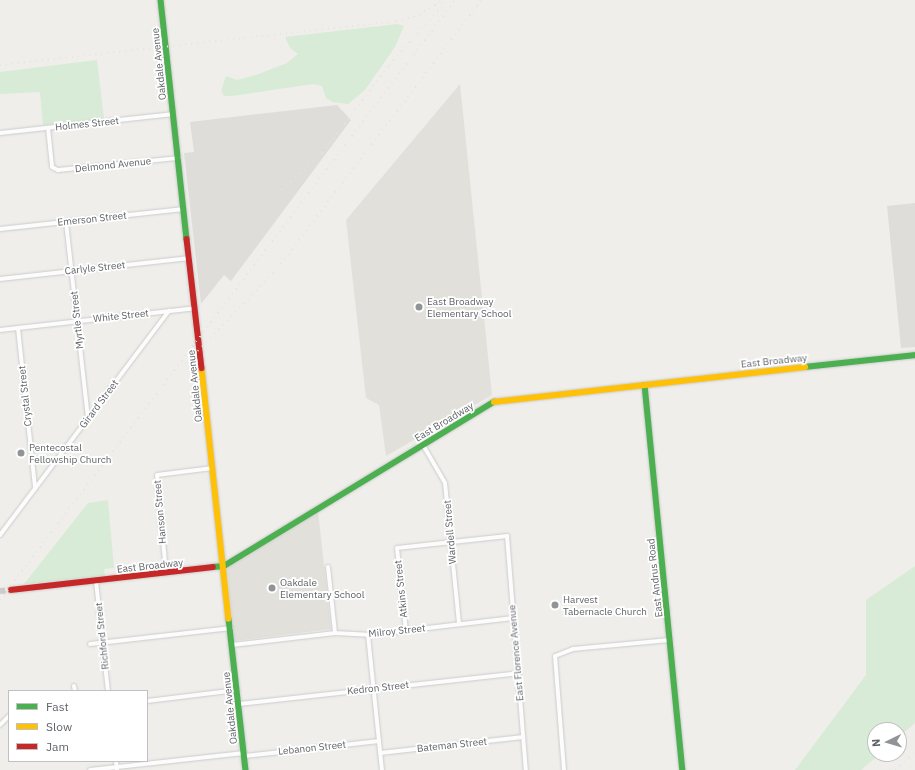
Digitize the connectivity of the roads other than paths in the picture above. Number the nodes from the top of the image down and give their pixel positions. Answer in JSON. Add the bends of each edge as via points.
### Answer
{"nodes":[{"id":1,"x":161,"y":0,"type":"edge"},
{"id":2,"x":174,"y":114,"type":"junction"},
{"id":3,"x":48,"y":128,"type":"junction"},
{"id":4,"x":0,"y":133,"type":"edge"},
{"id":5,"x":179,"y":158,"type":"junction"},
{"id":6,"x":184,"y":209,"type":"junction"},
{"id":7,"x":66,"y":222,"type":"junction"},
{"id":8,"x":0,"y":229,"type":"edge"},
{"id":9,"x":190,"y":258,"type":"junction"},
{"id":10,"x":72,"y":271,"type":"junction"},
{"id":11,"x":0,"y":279,"type":"edge"},
{"id":12,"x":195,"y":308,"type":"junction"},
{"id":13,"x":169,"y":311,"type":"junction"},
{"id":14,"x":77,"y":321,"type":"junction"},
{"id":15,"x":18,"y":328,"type":"junction"},
{"id":16,"x":0,"y":330,"type":"edge"},
{"id":17,"x":915,"y":355,"type":"edge"},
{"id":18,"x":645,"y":385,"type":"junction"},
{"id":19,"x":88,"y":418,"type":"junction"},
{"id":20,"x":423,"y":445,"type":"junction"},
{"id":21,"x":213,"y":468,"type":"junction"},
{"id":22,"x":35,"y":488,"type":"junction"},
{"id":23,"x":0,"y":535,"type":"edge"},
{"id":24,"x":450,"y":542,"type":"junction"},
{"id":25,"x":224,"y":566,"type":"junction"},
{"id":26,"x":328,"y":567,"type":"dead end"},
{"id":27,"x":166,"y":573,"type":"junction"},
{"id":28,"x":96,"y":580,"type":"junction"},
{"id":29,"x":11,"y":590,"type":"tunnel mouth"},
{"id":30,"x":513,"y":618,"type":"junction"},
{"id":31,"x":459,"y":624,"type":"junction"},
{"id":32,"x":231,"y":628,"type":"junction"},
{"id":33,"x":406,"y":631,"type":"junction"},
{"id":34,"x":335,"y":633,"type":"junction"},
{"id":35,"x":368,"y":636,"type":"junction"},
{"id":36,"x":670,"y":640,"type":"junction"},
{"id":37,"x":103,"y":643,"type":"junction"},
{"id":38,"x":90,"y":644,"type":"dead end"},
{"id":39,"x":232,"y":645,"type":"junction"},
{"id":40,"x":518,"y":672,"type":"junction"},
{"id":41,"x":74,"y":686,"type":"dead end"},
{"id":42,"x":373,"y":688,"type":"junction"},
{"id":43,"x":75,"y":690,"type":"edge"},
{"id":44,"x":108,"y":690,"type":"edge"},
{"id":45,"x":237,"y":690,"type":"junction"},
{"id":46,"x":148,"y":700,"type":"edge"},
{"id":47,"x":239,"y":704,"type":"junction"},
{"id":48,"x":8,"y":717,"type":"edge"},
{"id":49,"x":0,"y":725,"type":"edge"},
{"id":50,"x":523,"y":737,"type":"junction"},
{"id":51,"x":379,"y":741,"type":"junction"},
{"id":52,"x":380,"y":753,"type":"junction"},
{"id":53,"x":244,"y":754,"type":"junction"},
{"id":54,"x":116,"y":769,"type":"edge"},
{"id":55,"x":90,"y":770,"type":"edge"},
{"id":56,"x":246,"y":770,"type":"edge"},
{"id":57,"x":382,"y":770,"type":"edge"},
{"id":58,"x":526,"y":770,"type":"edge"},
{"id":59,"x":564,"y":770,"type":"edge"},
{"id":60,"x":683,"y":770,"type":"edge"}],
"edges":[{"from":1,"to":2,"type":"street","name":"Oakdale Avenue"},
{"from":2,"to":3,"type":"street","name":"Holmes Street"},
{"from":2,"to":5,"type":"street","name":"Oakdale Avenue"},
{"from":3,"to":4,"type":"street","name":"Holmes Street"},
{"from":3,"to":5,"type":"street","name":"Delmond Avenue","via":[[53,169],[60,171]]},
{"from":5,"to":6,"type":"street","name":"Oakdale Avenue"},
{"from":6,"to":7,"type":"street","name":"Emerson Street"},
{"from":6,"to":9,"type":"street","name":"Oakdale Avenue"},
{"from":7,"to":8,"type":"street","name":"Emerson Street"},
{"from":7,"to":10,"type":"street","name":"Myrtle Street"},
{"from":9,"to":10,"type":"street","name":"Carlyle Street"},
{"from":9,"to":12,"type":"street","name":"Oakdale Avenue"},
{"from":10,"to":11,"type":"street","name":"Carlyle Street"},
{"from":10,"to":14,"type":"street","name":"Myrtle Street"},
{"from":12,"to":13,"type":"street","name":"White Street"},
{"from":12,"to":21,"type":"street","name":"Oakdale Avenue"},
{"from":13,"to":14,"type":"street","name":"White Street"},
{"from":13,"to":19,"type":"street","name":"Girard Street"},
{"from":14,"to":15,"type":"street","name":"White Street"},
{"from":14,"to":19,"type":"street","name":"Myrtle Street"},
{"from":15,"to":16,"type":"street","name":"White Street"},
{"from":15,"to":22,"type":"street","name":"Crystal Street"},
{"from":17,"to":18,"type":"street","name":"East Broadway"},
{"from":18,"to":20,"type":"street","name":"East Broadway","via":[[496,401]]},
{"from":18,"to":36,"type":"street","name":"East Andrus Road"},
{"from":19,"to":22,"type":"street","name":"Girard Street"},
{"from":20,"to":24,"type":"street","name":"Wardell Street","via":[[445,483]]},
{"from":20,"to":25,"type":"street","name":"East Broadway"},
{"from":21,"to":25,"type":"street","name":"Oakdale Avenue"},
{"from":21,"to":27,"type":"street","name":"Hanson Street","via":[[157,475]]},
{"from":22,"to":23,"type":"street","name":"Girard Street"},
{"from":24,"to":30,"type":"street","name":"East Florence Avenue","via":[[507,536]]},
{"from":24,"to":31,"type":"street","name":"Wardell Street"},
{"from":24,"to":33,"type":"street","name":"Atkins Street","via":[[397,548]]},
{"from":25,"to":27,"type":"street","name":"East Broadway"},
{"from":25,"to":32,"type":"street","name":"Oakdale Avenue"},
{"from":26,"to":34,"type":"street"},
{"from":27,"to":28,"type":"street","name":"East Broadway"},
{"from":28,"to":29,"type":"street","name":"East Broadway"},
{"from":28,"to":37,"type":"street","name":"Richford Street"},
{"from":30,"to":31,"type":"street","name":"Milroy Street"},
{"from":30,"to":40,"type":"street","name":"East Florence Avenue"},
{"from":31,"to":33,"type":"street","name":"Milroy Street"},
{"from":32,"to":37,"type":"street"},
{"from":32,"to":39,"type":"street","name":"Oakdale Avenue"},
{"from":33,"to":35,"type":"street","name":"Milroy Street"},
{"from":34,"to":35,"type":"street","name":"Milroy Street"},
{"from":34,"to":39,"type":"street","name":"Milroy Street"},
{"from":35,"to":42,"type":"street"},
{"from":36,"to":59,"type":"street","via":[[580,648],[555,656]]},
{"from":36,"to":60,"type":"street","name":"East Andrus Road"},
{"from":37,"to":38,"type":"street"},
{"from":37,"to":44,"type":"street","name":"Richford Street"},
{"from":39,"to":45,"type":"street","name":"Oakdale Avenue"},
{"from":40,"to":42,"type":"street","name":"Kedron Street"},
{"from":40,"to":50,"type":"street","name":"East Florence Avenue"},
{"from":41,"to":43,"type":"street"},
{"from":42,"to":47,"type":"street","name":"Kedron Street"},
{"from":42,"to":51,"type":"street"},
{"from":45,"to":46,"type":"street"},
{"from":45,"to":47,"type":"street","name":"Oakdale Avenue"},
{"from":47,"to":53,"type":"street","name":"Oakdale Avenue"},
{"from":48,"to":49,"type":"street"},
{"from":50,"to":52,"type":"street","name":"Bateman Street"},
{"from":50,"to":58,"type":"street","name":"East Florence Avenue"},
{"from":51,"to":52,"type":"street"},
{"from":51,"to":53,"type":"street","name":"Lebanon Street"},
{"from":52,"to":57,"type":"street"},
{"from":53,"to":54,"type":"street","name":"Lebanon Street"},
{"from":53,"to":56,"type":"street","name":"Oakdale Avenue"},
{"from":54,"to":55,"type":"street","name":"Lebanon Street"}]}
